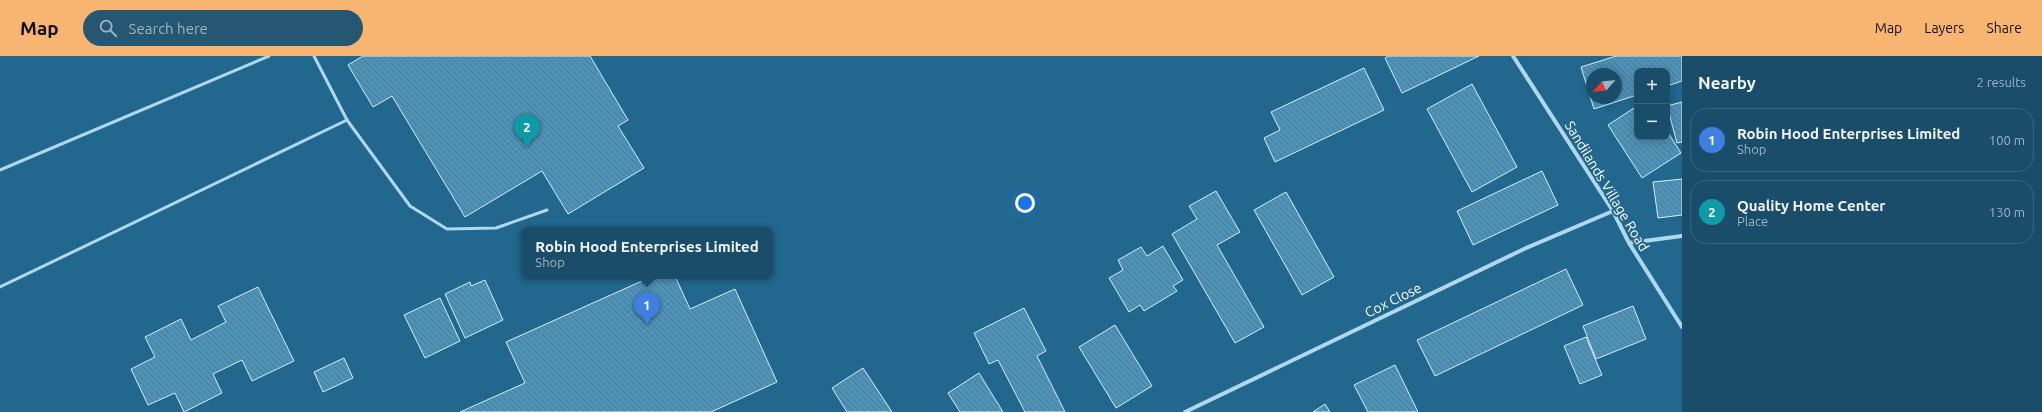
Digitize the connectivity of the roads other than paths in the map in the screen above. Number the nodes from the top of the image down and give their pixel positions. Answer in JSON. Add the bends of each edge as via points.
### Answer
{"nodes":[{"id":1,"x":269,"y":56,"type":"edge"},
{"id":2,"x":314,"y":56,"type":"edge"},
{"id":3,"x":1513,"y":56,"type":"edge"},
{"id":4,"x":347,"y":120,"type":"junction"},
{"id":5,"x":0,"y":170,"type":"edge"},
{"id":6,"x":546,"y":210,"type":"dead end"},
{"id":7,"x":1612,"y":211,"type":"junction"},
{"id":8,"x":1682,"y":236,"type":"edge"},
{"id":9,"x":1629,"y":243,"type":"junction"},
{"id":10,"x":0,"y":287,"type":"edge"},
{"id":11,"x":1682,"y":327,"type":"edge"},
{"id":12,"x":1185,"y":412,"type":"edge"}],
"edges":[{"from":1,"to":5,"type":"lane"},
{"from":2,"to":4,"type":"lane"},
{"from":3,"to":7,"type":"street","name":"Sandilands Village Road"},
{"from":4,"to":6,"type":"lane","via":[[410,206],[447,229],[496,228]]},
{"from":4,"to":10,"type":"lane"},
{"from":7,"to":9,"type":"street","name":"Sandilands Village Road"},
{"from":7,"to":12,"type":"street","name":"Cox Close","via":[[1524,249]]},
{"from":8,"to":9,"type":"street"},
{"from":9,"to":11,"type":"street","name":"Sandilands Village Road"}]}
